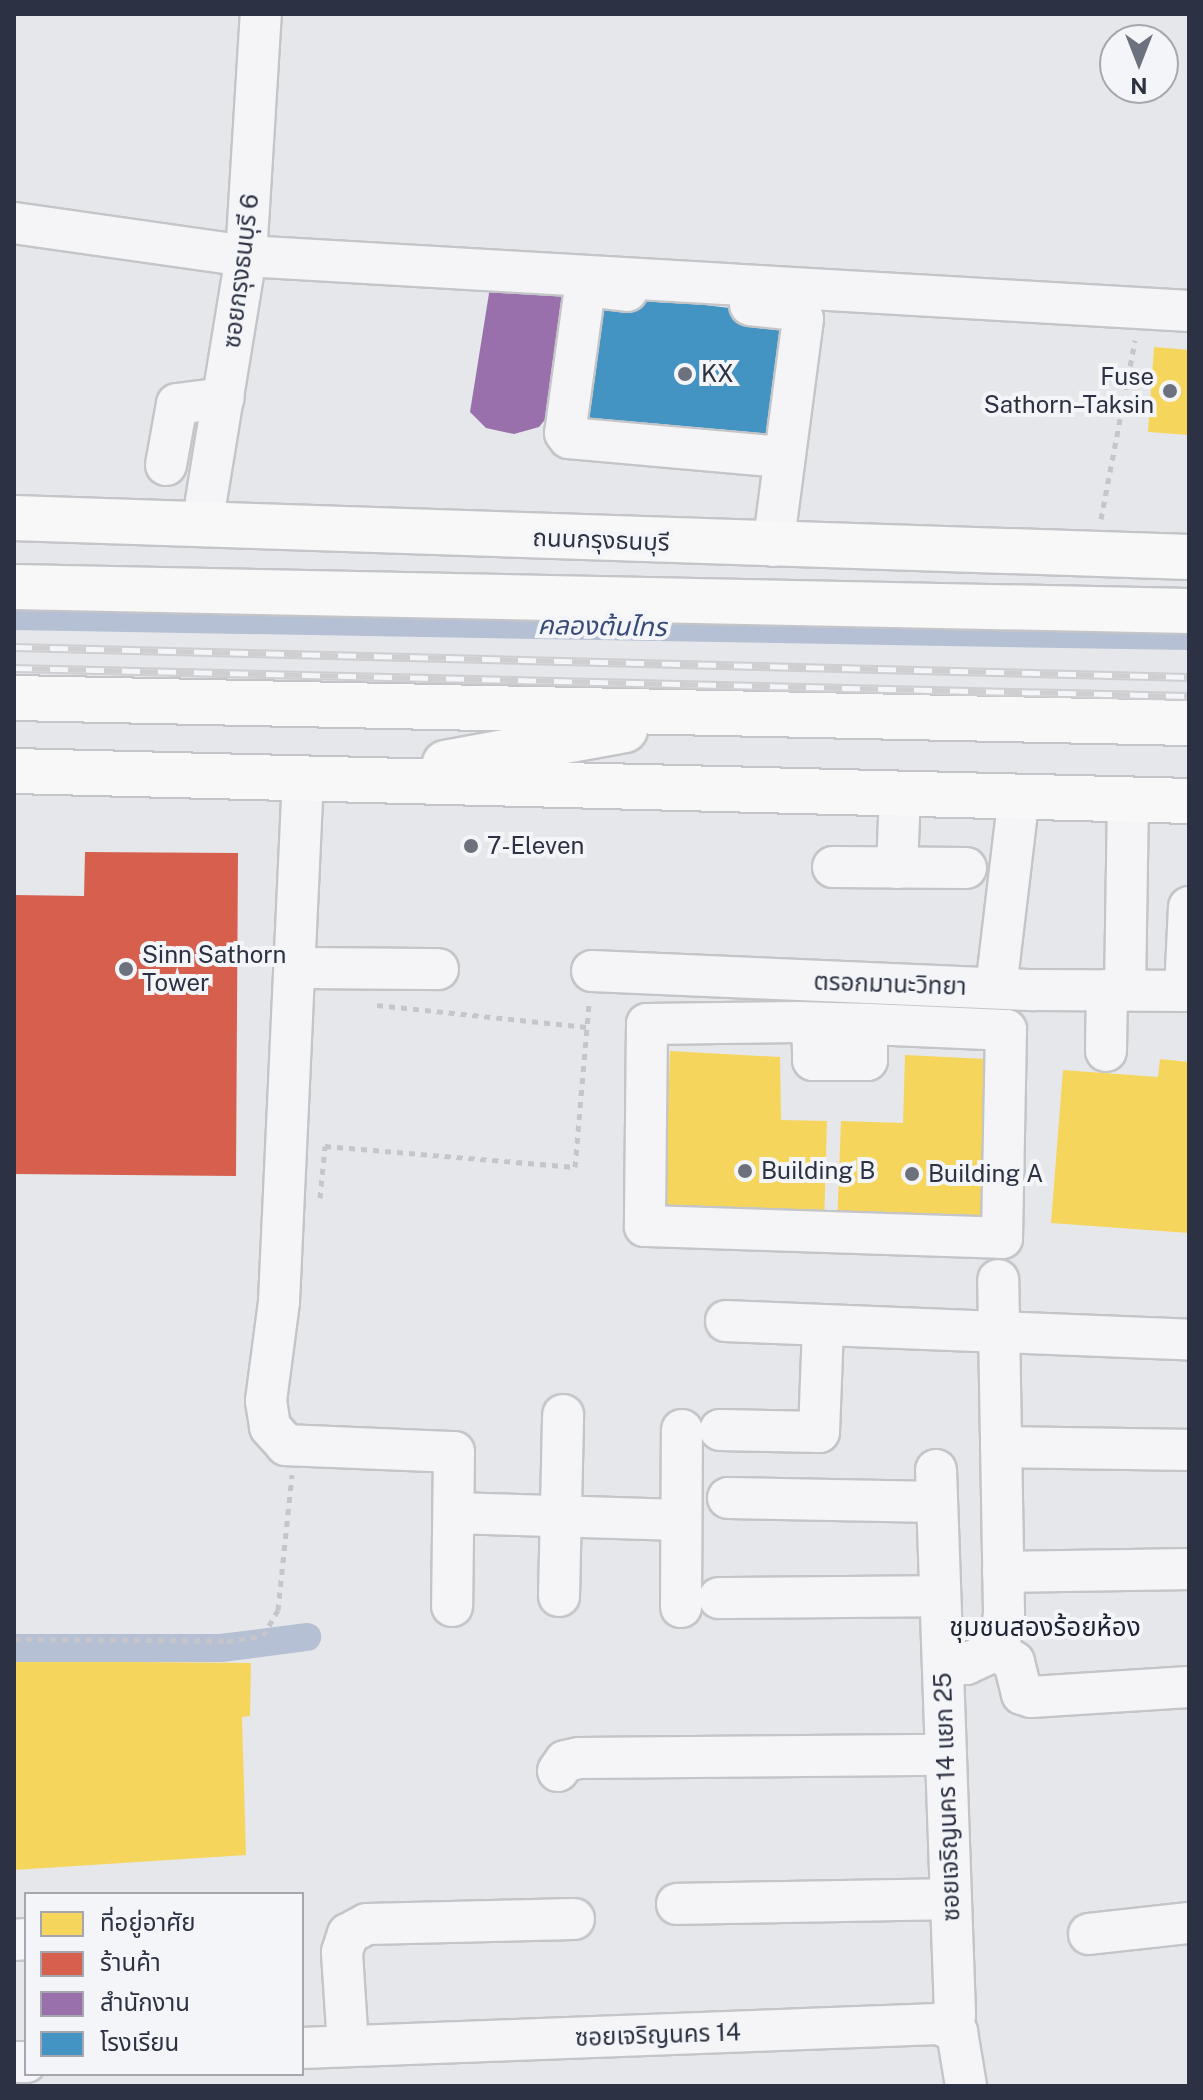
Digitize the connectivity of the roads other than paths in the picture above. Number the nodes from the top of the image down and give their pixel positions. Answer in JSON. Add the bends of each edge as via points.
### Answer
{"nodes":[{"id":1,"x":261,"y":14,"type":"edge"},
{"id":2,"x":14,"y":223,"type":"edge"},
{"id":3,"x":246,"y":256,"type":"junction"},
{"id":4,"x":1189,"y":311,"type":"edge"},
{"id":5,"x":224,"y":398,"type":"junction"},
{"id":6,"x":784,"y":457,"type":"junction"},
{"id":7,"x":166,"y":465,"type":"dead end"},
{"id":8,"x":14,"y":518,"type":"edge"},
{"id":9,"x":202,"y":525,"type":"junction"},
{"id":10,"x":505,"y":537,"type":"junction"},
{"id":11,"x":773,"y":546,"type":"junction"},
{"id":12,"x":1189,"y":557,"type":"edge"},
{"id":13,"x":14,"y":587,"type":"edge"},
{"id":14,"x":968,"y":608,"type":"junction"},
{"id":15,"x":1189,"y":611,"type":"edge"},
{"id":16,"x":14,"y":698,"type":"edge"},
{"id":17,"x":706,"y":714,"type":"junction"},
{"id":18,"x":1189,"y":723,"type":"edge"},
{"id":19,"x":14,"y":771,"type":"edge"},
{"id":20,"x":303,"y":777,"type":"junction"},
{"id":21,"x":359,"y":779,"type":"junction"},
{"id":22,"x":900,"y":793,"type":"junction"},
{"id":23,"x":1019,"y":796,"type":"junction"},
{"id":24,"x":1128,"y":800,"type":"junction"},
{"id":25,"x":1189,"y":801,"type":"edge"},
{"id":26,"x":833,"y":867,"type":"dead end"},
{"id":27,"x":897,"y":868,"type":"junction"},
{"id":28,"x":966,"y":868,"type":"dead end"},
{"id":29,"x":1189,"y":907,"type":"edge"},
{"id":30,"x":1187,"y":950,"type":"edge"},
{"id":31,"x":295,"y":968,"type":"junction"},
{"id":32,"x":438,"y":969,"type":"dead end"},
{"id":33,"x":592,"y":971,"type":"road end"},
{"id":34,"x":840,"y":982,"type":"junction"},
{"id":35,"x":996,"y":988,"type":"junction"},
{"id":36,"x":1116,"y":990,"type":"junction"},
{"id":37,"x":1187,"y":991,"type":"edge"},
{"id":38,"x":840,"y":1023,"type":"junction"},
{"id":39,"x":1115,"y":1040,"type":"dead end"},
{"id":40,"x":998,"y":1280,"type":"dead end"},
{"id":41,"x":726,"y":1321,"type":"dead end"},
{"id":42,"x":823,"y":1326,"type":"junction"},
{"id":43,"x":999,"y":1334,"type":"junction"},
{"id":44,"x":1189,"y":1340,"type":"edge"},
{"id":45,"x":563,"y":1415,"type":"dead end"},
{"id":46,"x":1001,"y":1447,"type":"junction"},
{"id":47,"x":1189,"y":1450,"type":"edge"},
{"id":48,"x":728,"y":1498,"type":"dead end"},
{"id":49,"x":454,"y":1513,"type":"junction"},
{"id":50,"x":561,"y":1516,"type":"junction"},
{"id":51,"x":680,"y":1520,"type":"junction"},
{"id":52,"x":1189,"y":1569,"type":"edge"},
{"id":53,"x":1003,"y":1572,"type":"junction"},
{"id":54,"x":559,"y":1596,"type":"dead end"},
{"id":55,"x":940,"y":1596,"type":"junction"},
{"id":56,"x":719,"y":1598,"type":"dead end"},
{"id":57,"x":452,"y":1606,"type":"dead end"},
{"id":58,"x":681,"y":1607,"type":"dead end"},
{"id":59,"x":994,"y":1649,"type":"junction"},
{"id":60,"x":943,"y":1664,"type":"junction"},
{"id":61,"x":1189,"y":1687,"type":"edge"},
{"id":62,"x":946,"y":1755,"type":"junction"},
{"id":63,"x":558,"y":1771,"type":"dead end"},
{"id":64,"x":951,"y":1899,"type":"junction"},
{"id":65,"x":677,"y":1904,"type":"dead end"},
{"id":66,"x":574,"y":1919,"type":"dead end"},
{"id":67,"x":1189,"y":1923,"type":"edge"},
{"id":68,"x":1089,"y":1934,"type":"dead end"},
{"id":69,"x":950,"y":2027,"type":"junction"},
{"id":70,"x":348,"y":2046,"type":"junction"},
{"id":71,"x":304,"y":2048,"type":"edge"},
{"id":72,"x":966,"y":2086,"type":"edge"}],
"edges":[{"from":1,"to":3,"type":"street","name":"ซอยกรุงธนบุรี 6"},
{"from":2,"to":3,"type":"street"},
{"from":3,"to":4,"type":"street"},
{"from":3,"to":5,"type":"street","name":"ซอยกรุงธนบุรี 6"},
{"from":5,"to":7,"type":"street","via":[[177,404]]},
{"from":5,"to":9,"type":"street","name":"ซอยกรุงธนบุรี 6"},
{"from":6,"to":6,"type":"street","via":[[801,313],[594,287],[584,295],[565,433],[569,438]]},
{"from":6,"to":11,"type":"street"},
{"from":8,"to":9,"type":"main road","name":"ถนนกรุงธนบุรี"},
{"from":9,"to":10,"type":"main road","name":"ถนนกรุงธนบุรี"},
{"from":10,"to":11,"type":"main road","name":"ถนนกรุงธนบุรี"},
{"from":10,"to":14,"type":"main road"},
{"from":11,"to":12,"type":"main road","name":"ถนนกรุงธนบุรี"},
{"from":13,"to":14,"type":"main road"},
{"from":14,"to":15,"type":"main road"},
{"from":16,"to":17,"type":"main road"},
{"from":17,"to":18,"type":"main road"},
{"from":17,"to":21,"type":"main road"},
{"from":19,"to":20,"type":"main road"},
{"from":20,"to":21,"type":"main road"},
{"from":20,"to":31,"type":"street"},
{"from":21,"to":22,"type":"main road"},
{"from":22,"to":23,"type":"main road"},
{"from":22,"to":27,"type":"street"},
{"from":23,"to":24,"type":"main road"},
{"from":23,"to":35,"type":"street"},
{"from":24,"to":25,"type":"main road"},
{"from":24,"to":36,"type":"street"},
{"from":26,"to":27,"type":"street"},
{"from":27,"to":28,"type":"street"},
{"from":29,"to":30,"type":"street"},
{"from":30,"to":37,"type":"street"},
{"from":31,"to":32,"type":"street"},
{"from":31,"to":49,"type":"street","via":[[279,1302],[266,1401],[270,1427],[286,1445],[454,1452]]},
{"from":33,"to":34,"type":"street","name":"ตรอกมานะวิทยา"},
{"from":34,"to":35,"type":"street","name":"ตรอกมานะวิทยา"},
{"from":34,"to":38,"type":"street"},
{"from":35,"to":36,"type":"street","name":"ตรอกมานะวิทยา"},
{"from":36,"to":37,"type":"street","name":"ตรอกมานะวิทยา"},
{"from":36,"to":39,"type":"street"},
{"from":38,"to":38,"type":"street","via":[[647,1024],[645,1226],[1002,1238],[1006,1030]]},
{"from":40,"to":43,"type":"street"},
{"from":41,"to":42,"type":"street"},
{"from":42,"to":43,"type":"street"},
{"from":42,"to":51,"type":"street","via":[[819,1432],[701,1430]]},
{"from":43,"to":44,"type":"street"},
{"from":43,"to":46,"type":"street"},
{"from":45,"to":50,"type":"street"},
{"from":46,"to":47,"type":"street"},
{"from":46,"to":53,"type":"street"},
{"from":48,"to":55,"type":"street","name":"ซอยเจริญนคร 14 แยก 25","via":[[936,1486]]},
{"from":49,"to":50,"type":"street"},
{"from":49,"to":57,"type":"street"},
{"from":50,"to":51,"type":"street"},
{"from":50,"to":54,"type":"street"},
{"from":51,"to":58,"type":"street"},
{"from":52,"to":53,"type":"street"},
{"from":53,"to":59,"type":"street","via":[[1004,1612]]},
{"from":55,"to":56,"type":"street"},
{"from":55,"to":60,"type":"street","name":"ซอยเจริญนคร 14 แยก 25"},
{"from":59,"to":60,"type":"street","via":[[966,1664]]},
{"from":59,"to":61,"type":"street","via":[[1014,1662],[1022,1694],[1031,1697]]},
{"from":60,"to":62,"type":"street","name":"ซอยเจริญนคร 14 แยก 25"},
{"from":62,"to":63,"type":"street","via":[[579,1758],[565,1761]]},
{"from":62,"to":64,"type":"street","name":"ซอยเจริญนคร 14 แยก 25"},
{"from":64,"to":65,"type":"street"},
{"from":64,"to":69,"type":"street","name":"ซอยเจริญนคร 14 แยก 25","via":[[955,2015]]},
{"from":66,"to":70,"type":"street","via":[[367,1924],[348,1934],[342,1952]]},
{"from":67,"to":68,"type":"street"},
{"from":69,"to":70,"type":"street","name":"ซอยเจริญนคร 14"},
{"from":69,"to":72,"type":"street","via":[[957,2032]]},
{"from":70,"to":71,"type":"street","name":"ซอยเจริญนคร 14"}]}
